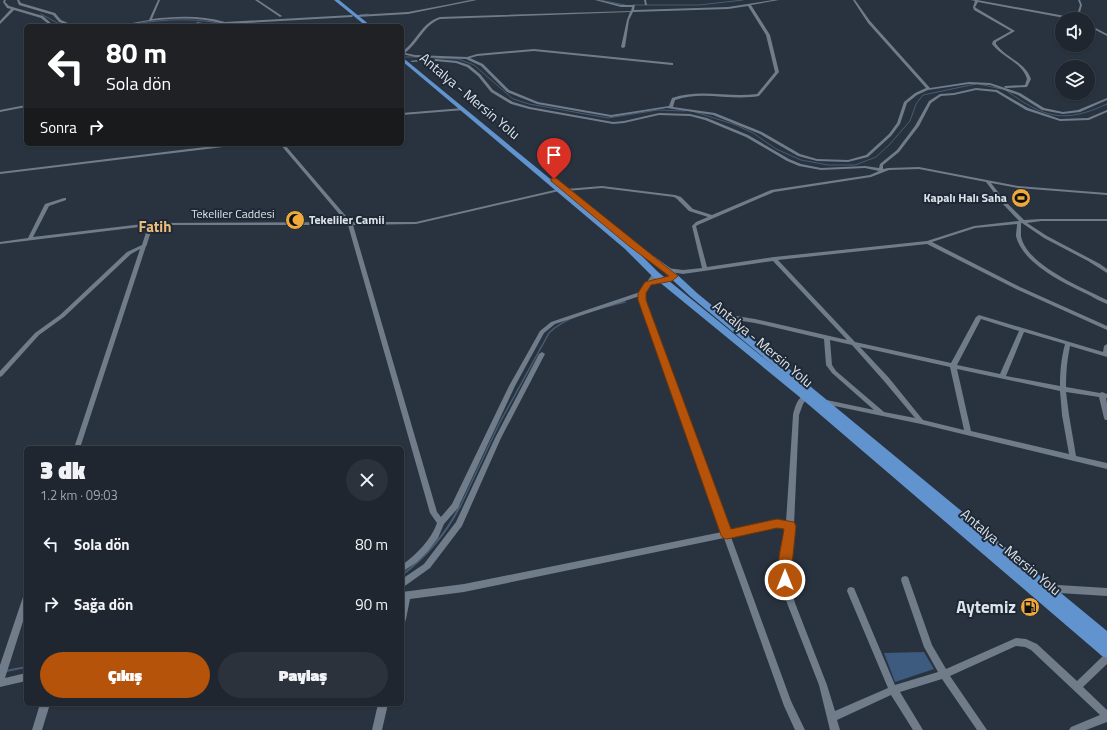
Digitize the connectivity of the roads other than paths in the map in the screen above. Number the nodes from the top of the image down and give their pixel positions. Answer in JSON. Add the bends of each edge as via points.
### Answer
{"nodes":[{"id":1,"x":6,"y":0,"type":"edge"},
{"id":2,"x":18,"y":0,"type":"edge"},
{"id":3,"x":159,"y":0,"type":"edge"},
{"id":4,"x":256,"y":0,"type":"edge"},
{"id":5,"x":332,"y":0,"type":"edge"},
{"id":6,"x":336,"y":0,"type":"edge"},
{"id":7,"x":476,"y":0,"type":"edge"},
{"id":8,"x":596,"y":0,"type":"edge"},
{"id":9,"x":645,"y":0,"type":"edge"},
{"id":10,"x":778,"y":0,"type":"edge"},
{"id":11,"x":854,"y":0,"type":"edge"},
{"id":12,"x":972,"y":0,"type":"edge"},
{"id":13,"x":1079,"y":0,"type":"edge"},
{"id":14,"x":976,"y":1,"type":"edge"},
{"id":15,"x":646,"y":4,"type":"dead end"},
{"id":16,"x":749,"y":5,"type":"junction"},
{"id":17,"x":8,"y":7,"type":"junction"},
{"id":18,"x":0,"y":8,"type":"edge"},
{"id":19,"x":13,"y":9,"type":"junction"},
{"id":20,"x":631,"y":11,"type":"junction"},
{"id":21,"x":1078,"y":12,"type":"edge"},
{"id":22,"x":1055,"y":15,"type":"edge"},
{"id":23,"x":281,"y":16,"type":"dead end"},
{"id":24,"x":354,"y":16,"type":"junction"},
{"id":25,"x":150,"y":20,"type":"junction"},
{"id":26,"x":0,"y":23,"type":"edge"},
{"id":27,"x":175,"y":23,"type":"dead end"},
{"id":28,"x":195,"y":23,"type":"dead end"},
{"id":29,"x":50,"y":24,"type":"edge"},
{"id":30,"x":68,"y":24,"type":"edge"},
{"id":31,"x":128,"y":24,"type":"edge"},
{"id":32,"x":162,"y":24,"type":"edge"},
{"id":33,"x":201,"y":24,"type":"edge"},
{"id":34,"x":222,"y":24,"type":"edge"},
{"id":35,"x":240,"y":24,"type":"edge"},
{"id":36,"x":362,"y":24,"type":"edge"},
{"id":37,"x":365,"y":24,"type":"edge"},
{"id":38,"x":1095,"y":29,"type":"edge"},
{"id":39,"x":1107,"y":35,"type":"edge"},
{"id":40,"x":623,"y":46,"type":"dead end"},
{"id":41,"x":405,"y":57,"type":"edge"},
{"id":42,"x":467,"y":58,"type":"junction"},
{"id":43,"x":672,"y":64,"type":"dead end"},
{"id":44,"x":1004,"y":88,"type":"junction"},
{"id":45,"x":929,"y":89,"type":"junction"},
{"id":46,"x":1107,"y":99,"type":"edge"},
{"id":47,"x":24,"y":106,"type":"edge"},
{"id":48,"x":671,"y":108,"type":"junction"},
{"id":49,"x":463,"y":109,"type":"junction"},
{"id":50,"x":0,"y":110,"type":"edge"},
{"id":51,"x":1107,"y":111,"type":"edge"},
{"id":52,"x":404,"y":114,"type":"edge"},
{"id":53,"x":223,"y":146,"type":"edge"},
{"id":54,"x":284,"y":146,"type":"edge"},
{"id":55,"x":881,"y":170,"type":"junction"},
{"id":56,"x":0,"y":173,"type":"edge"},
{"id":57,"x":987,"y":181,"type":"junction"},
{"id":58,"x":562,"y":190,"type":"junction"},
{"id":59,"x":1107,"y":194,"type":"edge"},
{"id":60,"x":64,"y":199,"type":"dead end"},
{"id":61,"x":712,"y":217,"type":"junction"},
{"id":62,"x":1107,"y":220,"type":"edge"},
{"id":63,"x":1022,"y":222,"type":"junction"},
{"id":64,"x":151,"y":224,"type":"junction"},
{"id":65,"x":350,"y":224,"type":"junction"},
{"id":66,"x":29,"y":240,"type":"junction"},
{"id":67,"x":928,"y":242,"type":"junction"},
{"id":68,"x":0,"y":243,"type":"edge"},
{"id":69,"x":145,"y":245,"type":"junction"},
{"id":70,"x":774,"y":259,"type":"junction"},
{"id":71,"x":705,"y":268,"type":"junction"},
{"id":72,"x":1107,"y":271,"type":"edge"},
{"id":73,"x":674,"y":273,"type":"junction"},
{"id":74,"x":658,"y":277,"type":"junction"},
{"id":75,"x":648,"y":283,"type":"junction"},
{"id":76,"x":642,"y":293,"type":"junction"},
{"id":77,"x":1107,"y":302,"type":"edge"},
{"id":78,"x":718,"y":315,"type":"junction"},
{"id":79,"x":1107,"y":328,"type":"edge"},
{"id":80,"x":1022,"y":331,"type":"junction"},
{"id":81,"x":827,"y":337,"type":"junction"},
{"id":82,"x":855,"y":344,"type":"junction"},
{"id":83,"x":1068,"y":344,"type":"junction"},
{"id":84,"x":1107,"y":346,"type":"edge"},
{"id":85,"x":542,"y":354,"type":"dead end"},
{"id":86,"x":1106,"y":355,"type":"edge"},
{"id":87,"x":953,"y":366,"type":"junction"},
{"id":88,"x":0,"y":375,"type":"edge"},
{"id":89,"x":1002,"y":377,"type":"junction"},
{"id":90,"x":1062,"y":389,"type":"junction"},
{"id":91,"x":1104,"y":395,"type":"edge"},
{"id":92,"x":805,"y":397,"type":"junction"},
{"id":93,"x":820,"y":401,"type":"junction"},
{"id":94,"x":883,"y":413,"type":"junction"},
{"id":95,"x":1107,"y":418,"type":"edge"},
{"id":96,"x":921,"y":422,"type":"junction"},
{"id":97,"x":968,"y":432,"type":"junction"},
{"id":98,"x":78,"y":446,"type":"edge"},
{"id":99,"x":1073,"y":458,"type":"junction"},
{"id":100,"x":1107,"y":466,"type":"edge"},
{"id":101,"x":441,"y":522,"type":"junction"},
{"id":102,"x":790,"y":526,"type":"junction"},
{"id":103,"x":727,"y":535,"type":"junction"},
{"id":104,"x":404,"y":567,"type":"edge"},
{"id":105,"x":905,"y":580,"type":"dead end"},
{"id":106,"x":404,"y":583,"type":"edge"},
{"id":107,"x":851,"y":591,"type":"dead end"},
{"id":108,"x":1107,"y":592,"type":"edge"},
{"id":109,"x":1052,"y":594,"type":"junction"},
{"id":110,"x":405,"y":595,"type":"edge"},
{"id":111,"x":24,"y":606,"type":"edge"},
{"id":112,"x":1107,"y":640,"type":"edge"},
{"id":113,"x":1107,"y":652,"type":"edge"},
{"id":114,"x":1107,"y":658,"type":"edge"},
{"id":115,"x":944,"y":674,"type":"junction"},
{"id":116,"x":0,"y":678,"type":"edge"},
{"id":117,"x":24,"y":678,"type":"edge"},
{"id":118,"x":0,"y":683,"type":"edge"},
{"id":119,"x":1077,"y":687,"type":"junction"},
{"id":120,"x":893,"y":690,"type":"junction"},
{"id":121,"x":44,"y":706,"type":"edge"},
{"id":122,"x":383,"y":706,"type":"edge"},
{"id":123,"x":1107,"y":716,"type":"edge"},
{"id":124,"x":832,"y":717,"type":"junction"},
{"id":125,"x":37,"y":730,"type":"edge"},
{"id":126,"x":378,"y":730,"type":"edge"},
{"id":127,"x":800,"y":730,"type":"edge"},
{"id":128,"x":835,"y":730,"type":"edge"},
{"id":129,"x":918,"y":730,"type":"edge"},
{"id":130,"x":982,"y":730,"type":"edge"},
{"id":131,"x":1074,"y":730,"type":"edge"}],
"edges":[{"from":1,"to":17,"type":"street","via":[[4,2]]},
{"from":2,"to":30,"type":"street","via":[[20,4],[54,14],[60,21]]},
{"from":3,"to":25,"type":"street"},
{"from":4,"to":23,"type":"street"},
{"from":5,"to":24,"type":"highway"},
{"from":6,"to":24,"type":"highway"},
{"from":7,"to":24,"type":"street","via":[[408,14]]},
{"from":8,"to":20,"type":"street","via":[[621,6],[634,6]]},
{"from":9,"to":15,"type":"street"},
{"from":10,"to":16,"type":"street"},
{"from":11,"to":45,"type":"street","via":[[868,22]]},
{"from":12,"to":14,"type":"street"},
{"from":13,"to":21,"type":"street","via":[[1081,5]]},
{"from":14,"to":22,"type":"street"},
{"from":14,"to":44,"type":"street","via":[[975,9],[1014,31],[994,44],[1003,55],[1028,72],[1026,86]]},
{"from":16,"to":20,"type":"street"},
{"from":16,"to":48,"type":"street","via":[[768,35],[777,72],[758,95],[676,97]]},
{"from":17,"to":18,"type":"street"},
{"from":17,"to":19,"type":"street"},
{"from":19,"to":26,"type":"street"},
{"from":19,"to":29,"type":"street","via":[[42,18]]},
{"from":20,"to":40,"type":"street"},
{"from":20,"to":41,"type":"street","via":[[440,18],[430,22]]},
{"from":24,"to":35,"type":"street"},
{"from":24,"to":36,"type":"highway"},
{"from":24,"to":37,"type":"highway"},
{"from":25,"to":31,"type":"street"},
{"from":25,"to":34,"type":"street","via":[[204,19]]},
{"from":27,"to":32,"type":"street"},
{"from":28,"to":33,"type":"street"},
{"from":38,"to":39,"type":"street"},
{"from":41,"to":42,"type":"street"},
{"from":41,"to":49,"type":"highway","name":"Antalya - Mersin Yolu"},
{"from":41,"to":55,"type":"street","via":[[462,64],[474,70],[497,94],[512,103],[529,108],[613,123],[668,113],[698,116],[747,136],[800,165]]},
{"from":41,"to":58,"type":"highway","name":"Antalya - Mersin Yolu"},
{"from":42,"to":43,"type":"street","via":[[534,50]]},
{"from":42,"to":48,"type":"street","via":[[482,65],[508,91],[537,103],[611,116]]},
{"from":44,"to":45,"type":"street","via":[[975,82]]},
{"from":44,"to":46,"type":"street","via":[[1043,109],[1063,113],[1078,111]]},
{"from":45,"to":48,"type":"street","via":[[916,94],[905,103],[899,123],[877,148],[867,156],[848,161],[806,158],[761,133],[714,114]]},
{"from":47,"to":50,"type":"street"},
{"from":49,"to":52,"type":"street"},
{"from":49,"to":58,"type":"highway","name":"Antalya - Mersin Yolu"},
{"from":51,"to":55,"type":"street","via":[[1089,119],[1060,120],[1027,109],[998,91],[976,89],[940,95],[930,102],[917,126],[898,151],[881,165]]},
{"from":53,"to":56,"type":"street"},
{"from":54,"to":65,"type":"street"},
{"from":55,"to":57,"type":"street","via":[[913,167]]},
{"from":55,"to":61,"type":"street","via":[[871,176],[774,191]]},
{"from":57,"to":59,"type":"street","via":[[1034,189]]},
{"from":57,"to":63,"type":"street"},
{"from":58,"to":61,"type":"street","name":"Tekeliler Caddesi","via":[[602,187],[675,196],[690,210]]},
{"from":58,"to":65,"type":"street","name":"Tekeliler Caddesi","via":[[416,223]]},
{"from":58,"to":73,"type":"highway","name":"Antalya - Mersin Yolu"},
{"from":58,"to":74,"type":"highway","name":"Antalya - Mersin Yolu","via":[[628,247]]},
{"from":60,"to":66,"type":"street","via":[[47,205]]},
{"from":61,"to":71,"type":"street","via":[[694,226]]},
{"from":62,"to":63,"type":"street"},
{"from":63,"to":67,"type":"street","via":[[974,227]]},
{"from":63,"to":72,"type":"street","via":[[1036,232],[1087,257]]},
{"from":63,"to":77,"type":"street","via":[[1018,228],[1020,241],[1034,262]]},
{"from":64,"to":65,"type":"street","name":"Tekeliler Caddesi"},
{"from":64,"to":66,"type":"street","name":"Tekeliler Caddesi"},
{"from":64,"to":69,"type":"street"},
{"from":65,"to":101,"type":"street","via":[[434,513]]},
{"from":66,"to":68,"type":"street","name":"Tekeliler Caddesi"},
{"from":67,"to":70,"type":"street"},
{"from":67,"to":79,"type":"street","via":[[1018,288]]},
{"from":69,"to":88,"type":"street","via":[[129,253],[62,316],[37,334]]},
{"from":69,"to":98,"type":"street"},
{"from":70,"to":71,"type":"street"},
{"from":70,"to":82,"type":"street","via":[[812,302]]},
{"from":71,"to":73,"type":"street"},
{"from":73,"to":74,"type":"highway","via":[[669,280]]},
{"from":73,"to":78,"type":"highway","name":"Antalya - Mersin Yolu"},
{"from":74,"to":75,"type":"street"},
{"from":74,"to":75,"type":"street"},
{"from":74,"to":92,"type":"highway","name":"Antalya - Mersin Yolu"},
{"from":75,"to":76,"type":"street"},
{"from":76,"to":101,"type":"street","via":[[553,323],[542,332],[512,386],[455,506]]},
{"from":76,"to":103,"type":"street","via":[[644,305]]},
{"from":78,"to":81,"type":"street"},
{"from":78,"to":93,"type":"highway","name":"Antalya - Mersin Yolu"},
{"from":80,"to":83,"type":"street"},
{"from":80,"to":87,"type":"street","via":[[979,317]]},
{"from":80,"to":89,"type":"street"},
{"from":81,"to":82,"type":"street"},
{"from":81,"to":94,"type":"street","via":[[828,365]]},
{"from":82,"to":87,"type":"street"},
{"from":82,"to":96,"type":"street"},
{"from":83,"to":86,"type":"street"},
{"from":83,"to":90,"type":"street","via":[[1063,360]]},
{"from":84,"to":86,"type":"street"},
{"from":85,"to":106,"type":"street","via":[[498,438],[459,524],[427,566]]},
{"from":87,"to":89,"type":"street"},
{"from":87,"to":97,"type":"street"},
{"from":89,"to":90,"type":"street"},
{"from":90,"to":91,"type":"street"},
{"from":90,"to":99,"type":"street"},
{"from":91,"to":95,"type":"street"},
{"from":92,"to":102,"type":"street","via":[[796,415]]},
{"from":92,"to":113,"type":"highway","name":"Antalya - Mersin Yolu"},
{"from":93,"to":94,"type":"street"},
{"from":93,"to":109,"type":"highway","name":"Antalya - Mersin Yolu"},
{"from":94,"to":96,"type":"street"},
{"from":96,"to":97,"type":"street"},
{"from":97,"to":99,"type":"street"},
{"from":99,"to":100,"type":"street"},
{"from":101,"to":104,"type":"street","via":[[430,543]]},
{"from":102,"to":103,"type":"street","via":[[777,524]]},
{"from":102,"to":124,"type":"street","via":[[785,580]]},
{"from":103,"to":110,"type":"street","via":[[464,588]]},
{"from":103,"to":127,"type":"street","via":[[787,703]]},
{"from":105,"to":115,"type":"street","via":[[928,647]]},
{"from":107,"to":120,"type":"street"},
{"from":108,"to":109,"type":"street","via":[[1058,590]]},
{"from":109,"to":112,"type":"highway","name":"Antalya - Mersin Yolu"},
{"from":111,"to":116,"type":"street"},
{"from":114,"to":119,"type":"street"},
{"from":115,"to":119,"type":"street","via":[[1016,642],[1034,647]]},
{"from":115,"to":120,"type":"street"},
{"from":115,"to":130,"type":"street"},
{"from":117,"to":118,"type":"street"},
{"from":119,"to":123,"type":"street"},
{"from":120,"to":124,"type":"street"},
{"from":120,"to":129,"type":"street"},
{"from":121,"to":125,"type":"street"},
{"from":122,"to":126,"type":"street"},
{"from":123,"to":131,"type":"street"},
{"from":124,"to":128,"type":"street"}]}
